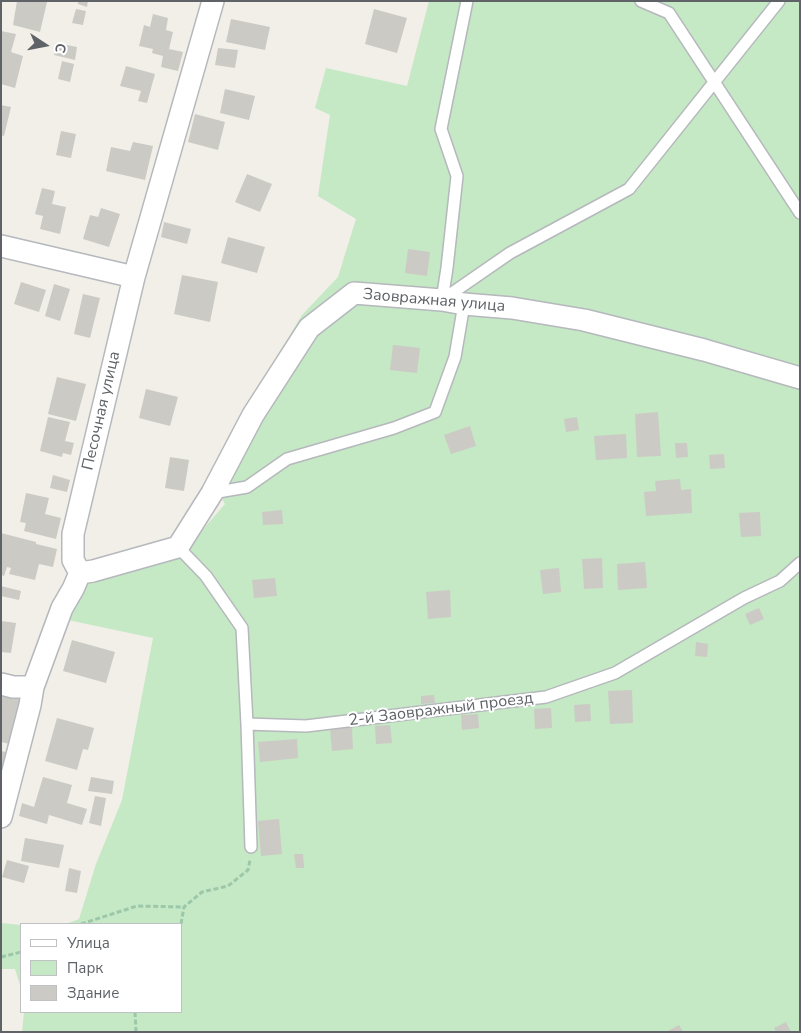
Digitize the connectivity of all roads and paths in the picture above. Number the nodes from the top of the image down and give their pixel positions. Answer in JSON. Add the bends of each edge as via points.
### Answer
{"nodes":[{"id":1,"x":213,"y":1,"type":"edge"},
{"id":2,"x":467,"y":1,"type":"edge"},
{"id":3,"x":641,"y":1,"type":"edge"},
{"id":4,"x":779,"y":1,"type":"edge"},
{"id":5,"x":715,"y":82,"type":"junction"},
{"id":6,"x":800,"y":213,"type":"edge"},
{"id":7,"x":1,"y":246,"type":"edge"},
{"id":8,"x":134,"y":277,"type":"junction"},
{"id":9,"x":442,"y":300,"type":"junction"},
{"id":10,"x":464,"y":304,"type":"junction"},
{"id":11,"x":800,"y":378,"type":"edge"},
{"id":12,"x":212,"y":493,"type":"junction"},
{"id":13,"x":178,"y":547,"type":"junction"},
{"id":14,"x":800,"y":563,"type":"edge"},
{"id":15,"x":80,"y":573,"type":"junction"},
{"id":16,"x":1,"y":684,"type":"edge"},
{"id":17,"x":33,"y":687,"type":"junction"},
{"id":18,"x":247,"y":724,"type":"junction"},
{"id":19,"x":1,"y":817,"type":"edge"},
{"id":20,"x":252,"y":847,"type":"joint"},
{"id":21,"x":184,"y":907,"type":"junction"},
{"id":22,"x":84,"y":923,"type":"edge"},
{"id":23,"x":181,"y":923,"type":"edge"},
{"id":24,"x":20,"y":952,"type":"edge"},
{"id":25,"x":1,"y":957,"type":"edge"},
{"id":26,"x":136,"y":1013,"type":"edge"},
{"id":27,"x":139,"y":1032,"type":"edge"}],
"edges":[{"from":1,"to":8,"type":"street","name":"Песочная улица"},
{"from":2,"to":9,"type":"lane","via":[[441,129],[457,176]]},
{"from":3,"to":5,"type":"lane","via":[[669,13]]},
{"from":4,"to":5,"type":"lane"},
{"from":5,"to":6,"type":"lane"},
{"from":5,"to":9,"type":"lane","via":[[630,189],[510,253]]},
{"from":7,"to":8,"type":"street"},
{"from":8,"to":15,"type":"street","name":"Песочная улица","via":[[73,534],[73,560]]},
{"from":9,"to":10,"type":"street","name":"Заовражная улица"},
{"from":9,"to":12,"type":"street","name":"Заовражная улица","via":[[354,293],[309,328],[253,415]]},
{"from":10,"to":11,"type":"street","name":"Заовражная улица","via":[[584,320]]},
{"from":10,"to":12,"type":"lane","via":[[456,357],[435,412],[394,428],[287,459],[247,487]]},
{"from":12,"to":13,"type":"street","name":"Заовражная улица"},
{"from":13,"to":15,"type":"street"},
{"from":13,"to":18,"type":"lane","via":[[206,576],[242,628]]},
{"from":14,"to":18,"type":"lane","name":"2-й Заовражный проезд","via":[[780,581],[744,598],[615,673],[546,697],[306,726]]},
{"from":15,"to":17,"type":"street","via":[[62,608]]},
{"from":16,"to":17,"type":"street"},
{"from":17,"to":19,"type":"street"},
{"from":18,"to":20,"type":"lane"},
{"from":20,"to":21,"type":"path","via":[[248,870],[228,886],[202,892]]},
{"from":21,"to":22,"type":"path","via":[[137,906]]},
{"from":21,"to":23,"type":"path"},
{"from":24,"to":25,"type":"path"},
{"from":26,"to":27,"type":"path","via":[[136,1031]]}]}
